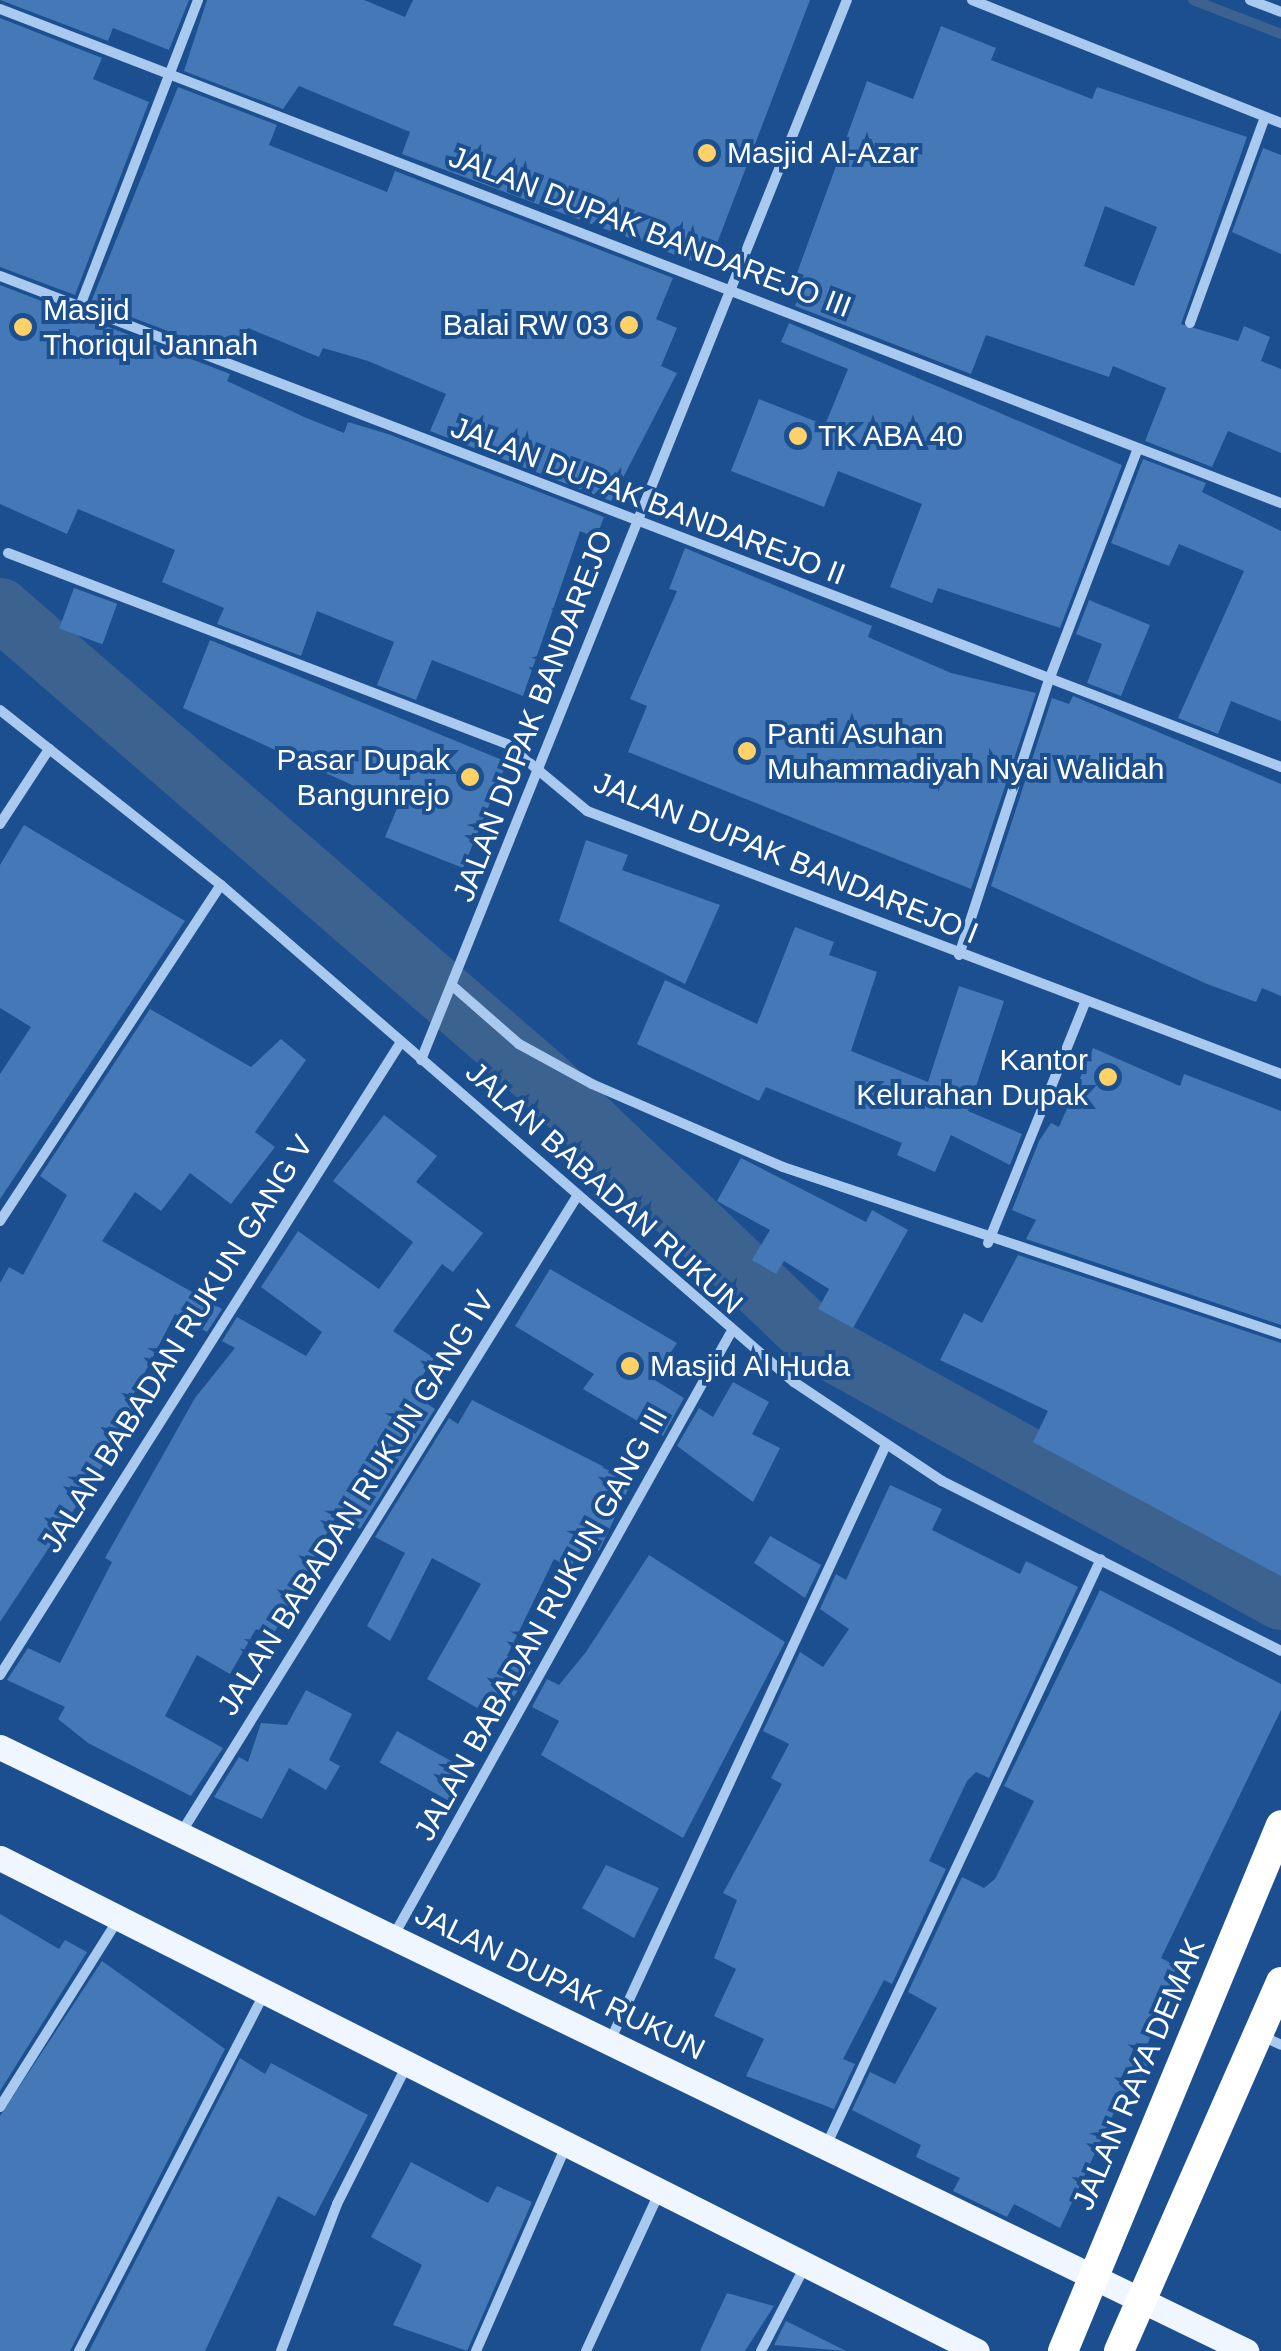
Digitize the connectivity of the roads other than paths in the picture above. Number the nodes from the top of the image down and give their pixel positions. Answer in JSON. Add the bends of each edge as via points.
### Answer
{"nodes":[{"id":1,"x":198,"y":0,"type":"edge"},
{"id":2,"x":846,"y":0,"type":"edge"},
{"id":3,"x":972,"y":0,"type":"edge"},
{"id":4,"x":1250,"y":0,"type":"edge"},
{"id":5,"x":0,"y":9,"type":"edge"},
{"id":6,"x":1281,"y":12,"type":"edge"},
{"id":7,"x":166,"y":73,"type":"junction"},
{"id":8,"x":1265,"y":117,"type":"junction"},
{"id":9,"x":1281,"y":123,"type":"edge"},
{"id":10,"x":0,"y":276,"type":"edge"},
{"id":11,"x":727,"y":287,"type":"junction"},
{"id":12,"x":80,"y":306,"type":"junction"},
{"id":13,"x":1190,"y":323,"type":"dead end"},
{"id":14,"x":1138,"y":448,"type":"junction"},
{"id":15,"x":1281,"y":503,"type":"edge"},
{"id":16,"x":634,"y":524,"type":"junction"},
{"id":17,"x":8,"y":553,"type":"dead end"},
{"id":18,"x":1049,"y":680,"type":"junction"},
{"id":19,"x":0,"y":710,"type":"edge"},
{"id":20,"x":48,"y":750,"type":"junction"},
{"id":21,"x":1281,"y":767,"type":"edge"},
{"id":22,"x":540,"y":773,"type":"junction"},
{"id":23,"x":0,"y":824,"type":"edge"},
{"id":24,"x":221,"y":885,"type":"junction"},
{"id":25,"x":959,"y":955,"type":"junction"},
{"id":26,"x":453,"y":992,"type":"junction"},
{"id":27,"x":1084,"y":1005,"type":"junction"},
{"id":28,"x":400,"y":1042,"type":"junction"},
{"id":29,"x":421,"y":1060,"type":"junction"},
{"id":30,"x":1281,"y":1074,"type":"edge"},
{"id":31,"x":576,"y":1198,"type":"junction"},
{"id":32,"x":0,"y":1221,"type":"edge"},
{"id":33,"x":988,"y":1243,"type":"junction"},
{"id":34,"x":730,"y":1334,"type":"junction"},
{"id":35,"x":1281,"y":1334,"type":"edge"},
{"id":36,"x":885,"y":1448,"type":"junction"},
{"id":37,"x":1101,"y":1559,"type":"junction"},
{"id":38,"x":1281,"y":1651,"type":"edge"},
{"id":39,"x":0,"y":1674,"type":"edge"},
{"id":40,"x":0,"y":1747,"type":"edge"},
{"id":41,"x":1281,"y":1825,"type":"edge"},
{"id":42,"x":181,"y":1834,"type":"junction"},
{"id":43,"x":0,"y":1858,"type":"edge"},
{"id":44,"x":119,"y":1917,"type":"junction"},
{"id":45,"x":392,"y":1937,"type":"junction"},
{"id":46,"x":1281,"y":1982,"type":"edge"},
{"id":47,"x":267,"y":1987,"type":"junction"},
{"id":48,"x":1270,"y":2040,"type":"edge"},
{"id":49,"x":610,"y":2042,"type":"junction"},
{"id":50,"x":408,"y":2064,"type":"junction"},
{"id":51,"x":0,"y":2107,"type":"edge"},
{"id":52,"x":569,"y":2139,"type":"junction"},
{"id":53,"x":826,"y":2146,"type":"junction"},
{"id":54,"x":661,"y":2189,"type":"junction"},
{"id":55,"x":806,"y":2264,"type":"junction"},
{"id":56,"x":1094,"y":2272,"type":"junction"},
{"id":57,"x":1142,"y":2297,"type":"junction"},
{"id":58,"x":80,"y":2351,"type":"edge"},
{"id":59,"x":281,"y":2351,"type":"edge"},
{"id":60,"x":476,"y":2351,"type":"edge"},
{"id":61,"x":586,"y":2351,"type":"edge"},
{"id":62,"x":761,"y":2351,"type":"edge"},
{"id":63,"x":977,"y":2351,"type":"edge"},
{"id":64,"x":1063,"y":2351,"type":"edge"},
{"id":65,"x":1118,"y":2351,"type":"edge"},
{"id":66,"x":1246,"y":2351,"type":"edge"}],
"edges":[{"from":1,"to":7,"type":"street"},
{"from":2,"to":11,"type":"street","name":"JALAN DUPAK BANDAREJO"},
{"from":3,"to":8,"type":"street"},
{"from":4,"to":6,"type":"street"},
{"from":5,"to":7,"type":"street","name":"JALAN DUPAK BANDAREJO III"},
{"from":7,"to":11,"type":"street","name":"JALAN DUPAK BANDAREJO III"},
{"from":7,"to":12,"type":"street"},
{"from":8,"to":9,"type":"street"},
{"from":8,"to":13,"type":"street"},
{"from":10,"to":12,"type":"street","name":"JALAN DUPAK BANDAREJO II"},
{"from":11,"to":14,"type":"street","name":"JALAN DUPAK BANDAREJO III"},
{"from":11,"to":16,"type":"street","name":"JALAN DUPAK BANDAREJO"},
{"from":12,"to":16,"type":"street","name":"JALAN DUPAK BANDAREJO II"},
{"from":14,"to":15,"type":"street","name":"JALAN DUPAK BANDAREJO III"},
{"from":14,"to":18,"type":"street"},
{"from":16,"to":18,"type":"street","name":"JALAN DUPAK BANDAREJO II"},
{"from":16,"to":22,"type":"street","name":"JALAN DUPAK BANDAREJO"},
{"from":17,"to":22,"type":"street","name":"JALAN DUPAK BANDAREJO I","via":[[506,744]]},
{"from":18,"to":21,"type":"street","name":"JALAN DUPAK BANDAREJO II"},
{"from":18,"to":25,"type":"street"},
{"from":19,"to":20,"type":"street","name":"JALAN BABADAN RUKUN"},
{"from":20,"to":23,"type":"street"},
{"from":20,"to":24,"type":"street","name":"JALAN BABADAN RUKUN"},
{"from":22,"to":25,"type":"street","name":"JALAN DUPAK BANDAREJO I","via":[[587,811]]},
{"from":22,"to":26,"type":"street","name":"JALAN DUPAK BANDAREJO"},
{"from":24,"to":28,"type":"street","name":"JALAN BABADAN RUKUN"},
{"from":24,"to":32,"type":"street"},
{"from":25,"to":27,"type":"street","name":"JALAN DUPAK BANDAREJO I"},
{"from":26,"to":29,"type":"street","name":"JALAN DUPAK BANDAREJO"},
{"from":26,"to":33,"type":"street","via":[[518,1044],[592,1084]]},
{"from":27,"to":30,"type":"street","name":"JALAN DUPAK BANDAREJO I"},
{"from":27,"to":33,"type":"street"},
{"from":28,"to":29,"type":"street","name":"JALAN BABADAN RUKUN"},
{"from":28,"to":39,"type":"street","name":"JALAN BABADAN RUKUN GANG V"},
{"from":29,"to":31,"type":"street","name":"JALAN BABADAN RUKUN"},
{"from":31,"to":34,"type":"street","name":"JALAN BABADAN RUKUN"},
{"from":31,"to":42,"type":"street","name":"JALAN BABADAN RUKUN GANG IV"},
{"from":33,"to":35,"type":"street"},
{"from":34,"to":36,"type":"street","name":"JALAN BABADAN RUKUN"},
{"from":34,"to":45,"type":"street","name":"JALAN BABADAN RUKUN GANG III"},
{"from":36,"to":37,"type":"street","name":"JALAN BABADAN RUKUN"},
{"from":36,"to":49,"type":"street"},
{"from":37,"to":38,"type":"street","name":"JALAN BABADAN RUKUN"},
{"from":37,"to":53,"type":"street"},
{"from":40,"to":42,"type":"main road","name":"JALAN DUPAK RUKUN"},
{"from":41,"to":56,"type":"highway","name":"JALAN RAYA DEMAK"},
{"from":42,"to":45,"type":"main road","name":"JALAN DUPAK RUKUN"},
{"from":43,"to":44,"type":"main road"},
{"from":44,"to":47,"type":"main road"},
{"from":44,"to":51,"type":"street"},
{"from":45,"to":49,"type":"main road","name":"JALAN DUPAK RUKUN"},
{"from":46,"to":48,"type":"highway"},
{"from":47,"to":50,"type":"main road"},
{"from":47,"to":58,"type":"street"},
{"from":48,"to":57,"type":"highway"},
{"from":49,"to":53,"type":"main road","name":"JALAN DUPAK RUKUN"},
{"from":50,"to":52,"type":"main road"},
{"from":50,"to":59,"type":"street","via":[[338,2204]]},
{"from":52,"to":54,"type":"main road"},
{"from":52,"to":60,"type":"street"},
{"from":53,"to":56,"type":"main road","name":"JALAN DUPAK RUKUN"},
{"from":54,"to":55,"type":"main road"},
{"from":54,"to":61,"type":"street"},
{"from":55,"to":62,"type":"street"},
{"from":55,"to":63,"type":"main road"},
{"from":56,"to":57,"type":"main road","name":"JALAN DUPAK RUKUN"},
{"from":56,"to":64,"type":"highway","name":"JALAN RAYA DEMAK"},
{"from":57,"to":65,"type":"highway"},
{"from":57,"to":66,"type":"main road","name":"JALAN DUPAK RUKUN"}]}
